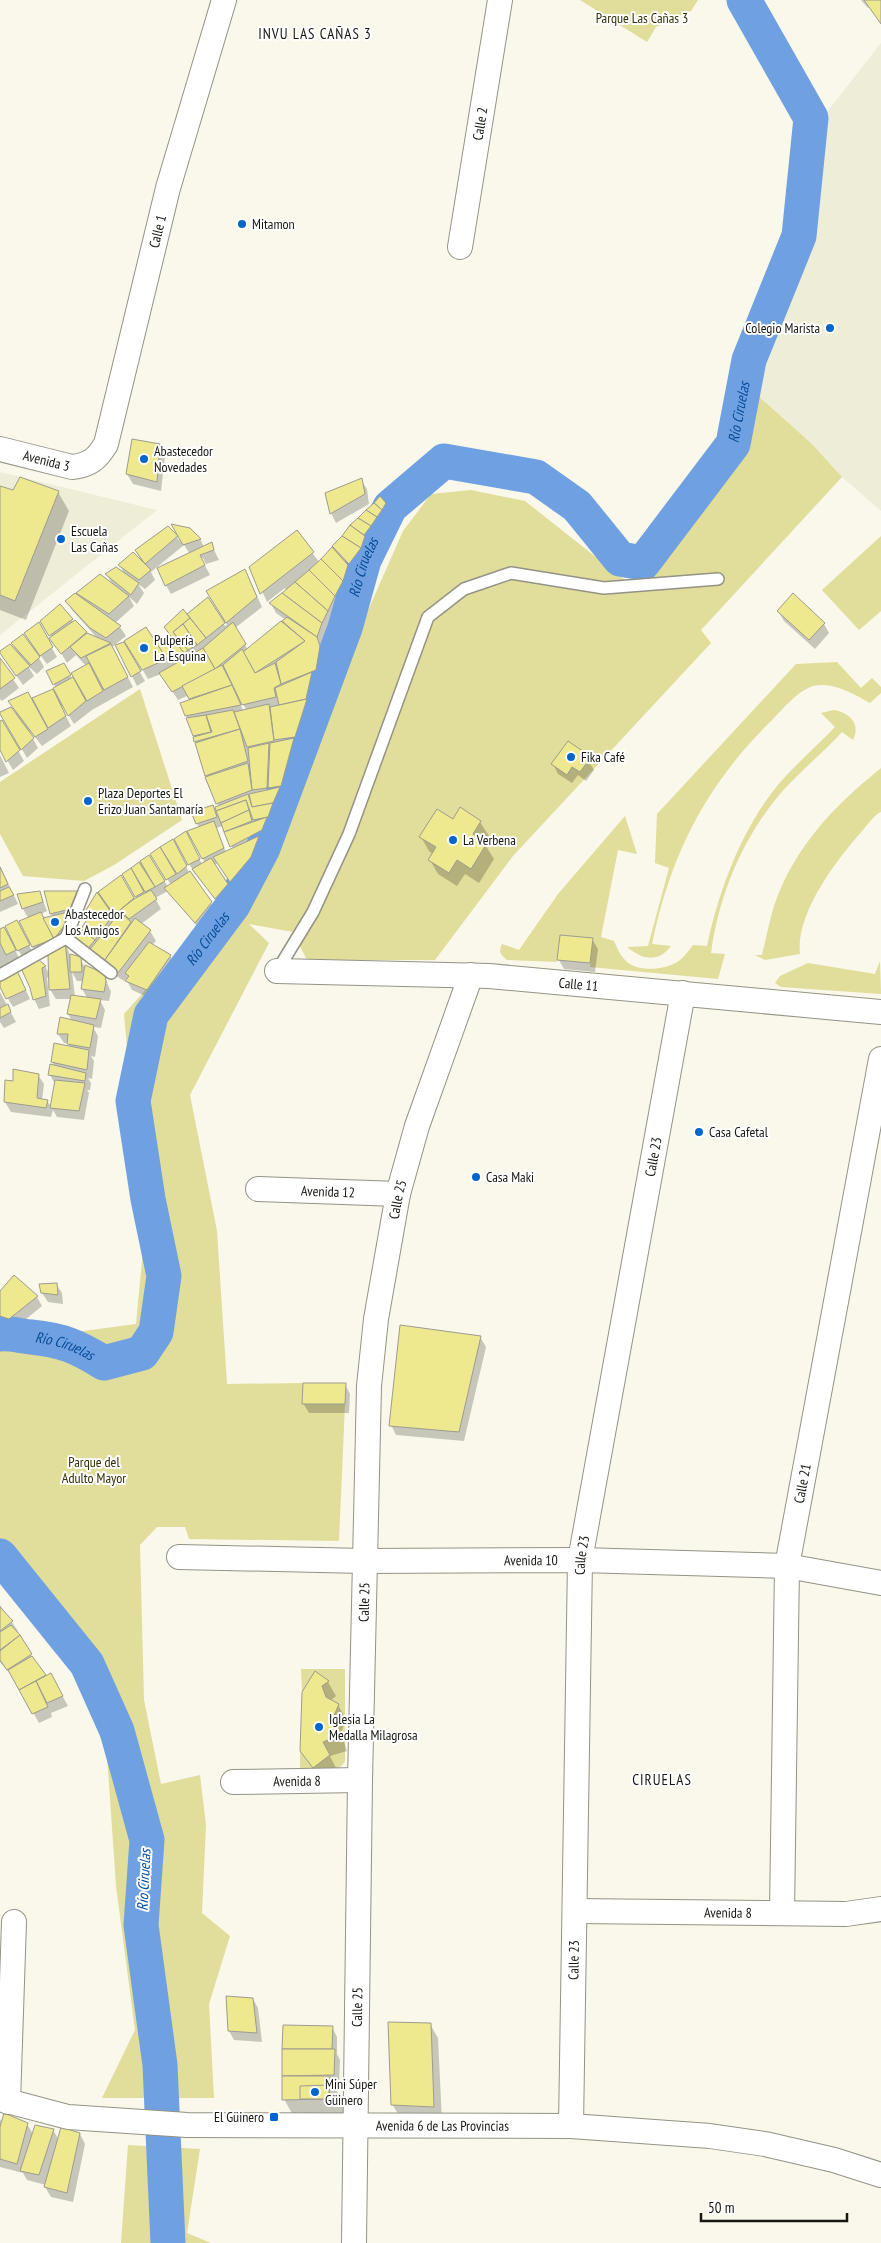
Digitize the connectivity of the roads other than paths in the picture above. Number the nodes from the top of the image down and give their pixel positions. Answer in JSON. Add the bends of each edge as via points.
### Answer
{"nodes":[{"id":1,"x":224,"y":0,"type":"edge"},
{"id":2,"x":500,"y":0,"type":"edge"},
{"id":3,"x":460,"y":247,"type":"dead end"},
{"id":4,"x":0,"y":449,"type":"edge"},
{"id":5,"x":92,"y":462,"type":"joint"},
{"id":6,"x":718,"y":579,"type":"dead end"},
{"id":7,"x":85,"y":889,"type":"dead end"},
{"id":8,"x":66,"y":938,"type":"junction"},
{"id":9,"x":277,"y":971,"type":"joint"},
{"id":10,"x":111,"y":973,"type":"dead end"},
{"id":11,"x":0,"y":975,"type":"edge"},
{"id":12,"x":471,"y":975,"type":"junction"},
{"id":13,"x":683,"y":993,"type":"junction"},
{"id":14,"x":881,"y":1012,"type":"edge"},
{"id":15,"x":881,"y":1059,"type":"edge"},
{"id":16,"x":258,"y":1189,"type":"dead end"},
{"id":17,"x":398,"y":1194,"type":"junction"},
{"id":18,"x":179,"y":1557,"type":"dead end"},
{"id":19,"x":580,"y":1560,"type":"junction"},
{"id":20,"x":364,"y":1561,"type":"junction"},
{"id":21,"x":787,"y":1566,"type":"junction"},
{"id":22,"x":881,"y":1583,"type":"edge"},
{"id":23,"x":360,"y":1780,"type":"junction"},
{"id":24,"x":233,"y":1782,"type":"dead end"},
{"id":25,"x":881,"y":1909,"type":"edge"},
{"id":26,"x":576,"y":1911,"type":"junction"},
{"id":27,"x":782,"y":1913,"type":"junction"},
{"id":28,"x":14,"y":1922,"type":"dead end"},
{"id":29,"x":6,"y":1973,"type":"edge"},
{"id":30,"x":4,"y":2101,"type":"edge"},
{"id":31,"x":357,"y":2124,"type":"junction"},
{"id":32,"x":571,"y":2126,"type":"junction"},
{"id":33,"x":881,"y":2175,"type":"edge"},
{"id":34,"x":354,"y":2243,"type":"edge"}],
"edges":[{"from":1,"to":5,"type":"street","name":"Calle 1","via":[[168,188],[106,444]]},
{"from":2,"to":3,"type":"street","name":"Calle 2"},
{"from":4,"to":5,"type":"street","name":"Avenida 3","via":[[72,467]]},
{"from":6,"to":9,"type":"lane","via":[[604,588],[511,573],[464,589],[428,618],[349,834],[313,912]]},
{"from":7,"to":8,"type":"lane"},
{"from":8,"to":10,"type":"lane"},
{"from":8,"to":11,"type":"lane"},
{"from":9,"to":12,"type":"street","name":"Calle 11"},
{"from":12,"to":13,"type":"street","name":"Calle 11"},
{"from":12,"to":17,"type":"street","name":"Calle 25","via":[[417,1126]]},
{"from":13,"to":14,"type":"street","name":"Calle 11"},
{"from":13,"to":19,"type":"street","name":"Calle 23"},
{"from":15,"to":21,"type":"street","name":"Calle 21"},
{"from":16,"to":17,"type":"street","name":"Avenida 12"},
{"from":17,"to":20,"type":"street","name":"Calle 25","via":[[376,1319],[369,1386]]},
{"from":18,"to":20,"type":"street","name":"Avenida 10"},
{"from":19,"to":20,"type":"street","name":"Avenida 10"},
{"from":19,"to":21,"type":"street","name":"Avenida 10"},
{"from":19,"to":26,"type":"street","name":"Calle 23"},
{"from":20,"to":23,"type":"street","name":"Calle 25"},
{"from":21,"to":22,"type":"street","name":"Avenida 10"},
{"from":21,"to":27,"type":"street","name":"Calle 21"},
{"from":23,"to":24,"type":"street","name":"Avenida 8"},
{"from":23,"to":31,"type":"street","name":"Calle 25"},
{"from":25,"to":27,"type":"street","name":"Avenida 8","via":[[846,1914]]},
{"from":26,"to":27,"type":"street","name":"Avenida 8"},
{"from":26,"to":32,"type":"street","name":"Calle 23"},
{"from":28,"to":29,"type":"street"},
{"from":29,"to":30,"type":"street"},
{"from":30,"to":31,"type":"street","name":"Avenida 6 de Las Provincias","via":[[68,2117],[187,2125]]},
{"from":31,"to":32,"type":"street","name":"Avenida 6 de Las Provincias"},
{"from":31,"to":34,"type":"street","name":"Calle 25"},
{"from":32,"to":33,"type":"street","name":"Avenida 6 de Las Provincias","via":[[710,2136],[764,2144]]}]}
